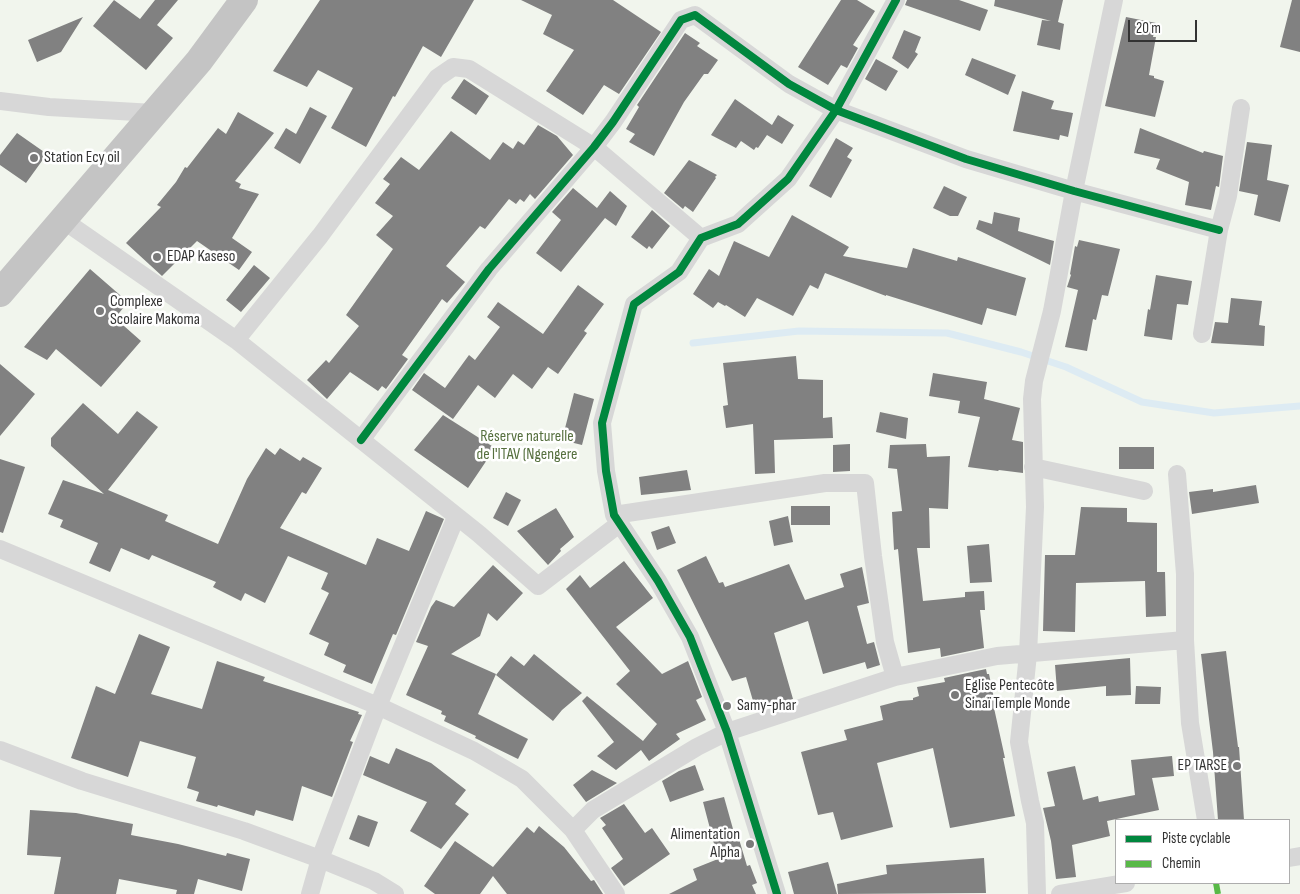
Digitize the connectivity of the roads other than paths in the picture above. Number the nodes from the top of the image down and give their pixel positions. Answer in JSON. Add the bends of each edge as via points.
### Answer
{"nodes":[{"id":1,"x":244,"y":0,"type":"edge"},
{"id":2,"x":896,"y":0,"type":"edge"},
{"id":3,"x":1114,"y":0,"type":"edge"},
{"id":4,"x":0,"y":101,"type":"edge"},
{"id":5,"x":1241,"y":108,"type":"dead end"},
{"id":6,"x":836,"y":110,"type":"junction"},
{"id":7,"x":154,"y":113,"type":"junction"},
{"id":8,"x":594,"y":147,"type":"junction"},
{"id":9,"x":1074,"y":191,"type":"junction"},
{"id":10,"x":63,"y":220,"type":"junction"},
{"id":11,"x":1219,"y":230,"type":"junction"},
{"id":12,"x":701,"y":238,"type":"junction"},
{"id":13,"x":0,"y":293,"type":"edge"},
{"id":14,"x":1202,"y":334,"type":"dead end"},
{"id":15,"x":236,"y":340,"type":"junction"},
{"id":16,"x":361,"y":440,"type":"junction"},
{"id":17,"x":1034,"y":467,"type":"junction"},
{"id":18,"x":1177,"y":474,"type":"dead end"},
{"id":19,"x":1144,"y":491,"type":"dead end"},
{"id":20,"x":456,"y":517,"type":"junction"},
{"id":21,"x":616,"y":519,"type":"junction"},
{"id":22,"x":0,"y":548,"type":"edge"},
{"id":23,"x":1185,"y":640,"type":"junction"},
{"id":24,"x":1028,"y":654,"type":"junction"},
{"id":25,"x":895,"y":678,"type":"junction"},
{"id":26,"x":378,"y":706,"type":"junction"},
{"id":27,"x":727,"y":732,"type":"junction"},
{"id":28,"x":0,"y":750,"type":"edge"},
{"id":29,"x":1206,"y":819,"type":"edge"},
{"id":30,"x":573,"y":830,"type":"junction"},
{"id":31,"x":320,"y":859,"type":"junction"},
{"id":32,"x":1120,"y":884,"type":"edge"},
{"id":33,"x":310,"y":894,"type":"edge"},
{"id":34,"x":395,"y":894,"type":"edge"},
{"id":35,"x":616,"y":894,"type":"edge"},
{"id":36,"x":777,"y":894,"type":"edge"},
{"id":37,"x":1037,"y":894,"type":"edge"},
{"id":38,"x":1060,"y":894,"type":"edge"}],
"edges":[{"from":1,"to":7,"type":"highway","via":[[199,61]]},
{"from":2,"to":6,"type":"street"},
{"from":3,"to":9,"type":"street"},
{"from":4,"to":7,"type":"street"},
{"from":5,"to":11,"type":"street","via":[[1228,196]]},
{"from":6,"to":8,"type":"street","via":[[789,84],[695,15],[681,20]]},
{"from":6,"to":9,"type":"street","via":[[966,159]]},
{"from":6,"to":12,"type":"street","via":[[788,179],[738,224]]},
{"from":7,"to":10,"type":"highway"},
{"from":8,"to":12,"type":"street"},
{"from":8,"to":15,"type":"street","via":[[469,69],[453,67],[437,78],[320,236]]},
{"from":8,"to":16,"type":"street","via":[[489,269]]},
{"from":9,"to":11,"type":"street"},
{"from":9,"to":17,"type":"street","via":[[1052,311],[1034,381]]},
{"from":10,"to":13,"type":"highway"},
{"from":10,"to":15,"type":"street"},
{"from":11,"to":14,"type":"street"},
{"from":12,"to":21,"type":"street","via":[[679,272],[634,304],[602,423],[606,472]]},
{"from":15,"to":16,"type":"street"},
{"from":16,"to":20,"type":"street"},
{"from":17,"to":19,"type":"street"},
{"from":17,"to":24,"type":"street"},
{"from":18,"to":23,"type":"street","via":[[1186,574]]},
{"from":20,"to":21,"type":"street","via":[[538,586]]},
{"from":20,"to":26,"type":"street"},
{"from":21,"to":25,"type":"street","via":[[825,484],[865,483],[886,642]]},
{"from":21,"to":27,"type":"street","via":[[658,581],[690,637]]},
{"from":22,"to":26,"type":"street"},
{"from":23,"to":24,"type":"street"},
{"from":23,"to":29,"type":"street","via":[[1190,723]]},
{"from":24,"to":25,"type":"street","via":[[997,656]]},
{"from":24,"to":37,"type":"street","via":[[1019,742],[1035,824]]},
{"from":25,"to":27,"type":"street"},
{"from":26,"to":30,"type":"street","via":[[474,751],[522,779]]},
{"from":26,"to":31,"type":"street"},
{"from":27,"to":30,"type":"street","via":[[593,810]]},
{"from":27,"to":36,"type":"street"},
{"from":28,"to":31,"type":"street","via":[[82,781],[244,831]]},
{"from":30,"to":35,"type":"street"},
{"from":31,"to":33,"type":"street"},
{"from":31,"to":34,"type":"street","via":[[374,881]]},
{"from":32,"to":38,"type":"street"}]}
